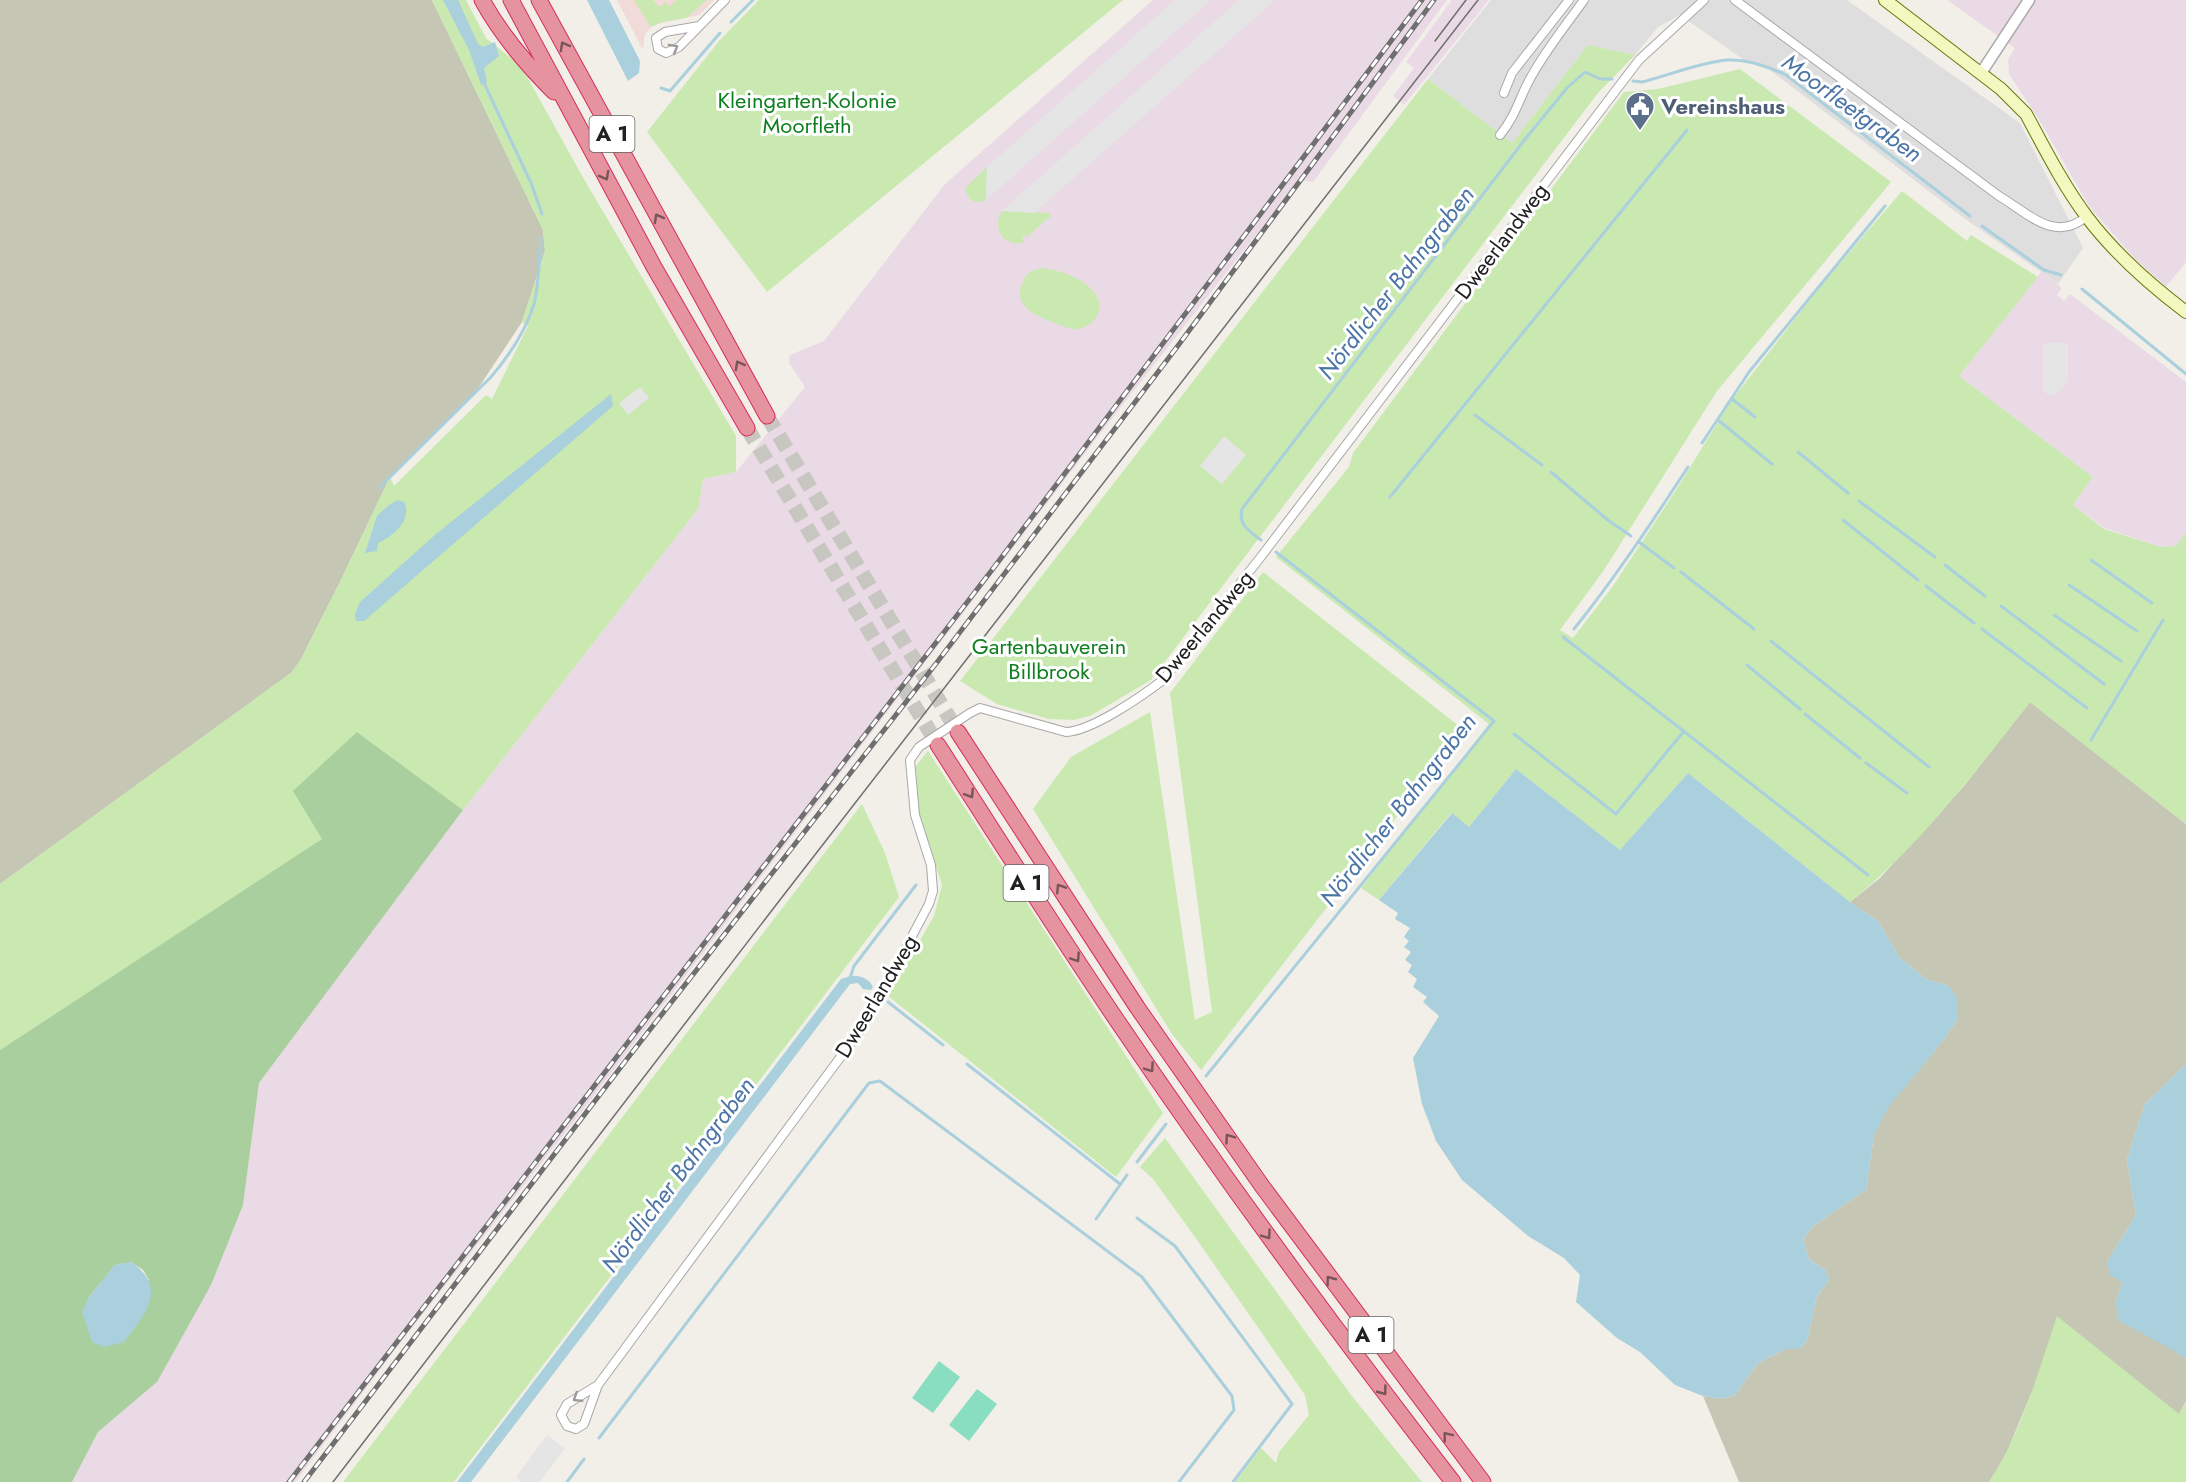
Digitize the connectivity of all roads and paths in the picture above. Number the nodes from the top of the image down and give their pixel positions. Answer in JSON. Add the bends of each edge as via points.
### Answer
{"nodes":[{"id":1,"x":482,"y":0,"type":"edge"},
{"id":2,"x":511,"y":0,"type":"edge"},
{"id":3,"x":539,"y":0,"type":"edge"},
{"id":4,"x":725,"y":0,"type":"edge"},
{"id":5,"x":1569,"y":0,"type":"edge"},
{"id":6,"x":1584,"y":0,"type":"edge"},
{"id":7,"x":1704,"y":0,"type":"edge"},
{"id":8,"x":1734,"y":0,"type":"edge"},
{"id":9,"x":1885,"y":0,"type":"edge"},
{"id":10,"x":2029,"y":0,"type":"edge"},
{"id":11,"x":699,"y":26,"type":"junction"},
{"id":12,"x":1981,"y":73,"type":"junction"},
{"id":13,"x":1504,"y":93,"type":"dead end"},
{"id":14,"x":567,"y":106,"type":"junction"},
{"id":15,"x":1500,"y":135,"type":"dead end"},
{"id":16,"x":2086,"y":216,"type":"junction"},
{"id":17,"x":2186,"y":312,"type":"edge"},
{"id":18,"x":768,"y":416,"type":"tunnel mouth"},
{"id":19,"x":747,"y":428,"type":"tunnel mouth"},
{"id":20,"x":958,"y":732,"type":"tunnel mouth"},
{"id":21,"x":938,"y":745,"type":"tunnel mouth"},
{"id":22,"x":598,"y":1385,"type":"junction"},
{"id":23,"x":1453,"y":1482,"type":"edge"},
{"id":24,"x":1483,"y":1482,"type":"edge"}],
"edges":[{"from":1,"to":14,"type":"highway","via":[[522,60]]},
{"from":2,"to":14,"type":"highway","number":"A 1"},
{"from":18,"to":3,"type":"highway","number":"A 1","one_way":true},
{"from":4,"to":11,"type":"street"},
{"from":5,"to":13,"type":"street","via":[[1512,74]]},
{"from":6,"to":15,"type":"street","via":[[1529,79],[1512,120]]},
{"from":7,"to":22,"type":"street","name":"Dweerlandweg","via":[[1639,60],[1190,650],[1163,680],[1078,731],[1066,732],[980,708],[915,750],[909,770],[915,815],[932,872],[929,904],[859,1032]]},
{"from":8,"to":16,"type":"street","via":[[2039,221],[2054,228],[2067,228]]},
{"from":9,"to":12,"type":"main road"},
{"from":10,"to":12,"type":"street"},
{"from":11,"to":11,"type":"street","one_way":true,"via":[[661,33],[656,38],[658,49],[671,52]]},
{"from":12,"to":16,"type":"main road","via":[[2026,114]]},
{"from":14,"to":19,"type":"highway","number":"A 1","one_way":true},
{"from":16,"to":17,"type":"main road","via":[[2150,285]]},
{"from":24,"to":20,"type":"highway","number":"A 1","one_way":true,"via":[[1262,1186],[1137,1007]]},
{"from":21,"to":23,"type":"highway","number":"A 1","one_way":true,"via":[[1026,884],[1226,1177]]},
{"from":22,"to":22,"type":"street","name":"Dweerlandweg","one_way":true,"via":[[564,1407],[561,1415],[567,1426],[576,1429],[584,1424]]}]}
